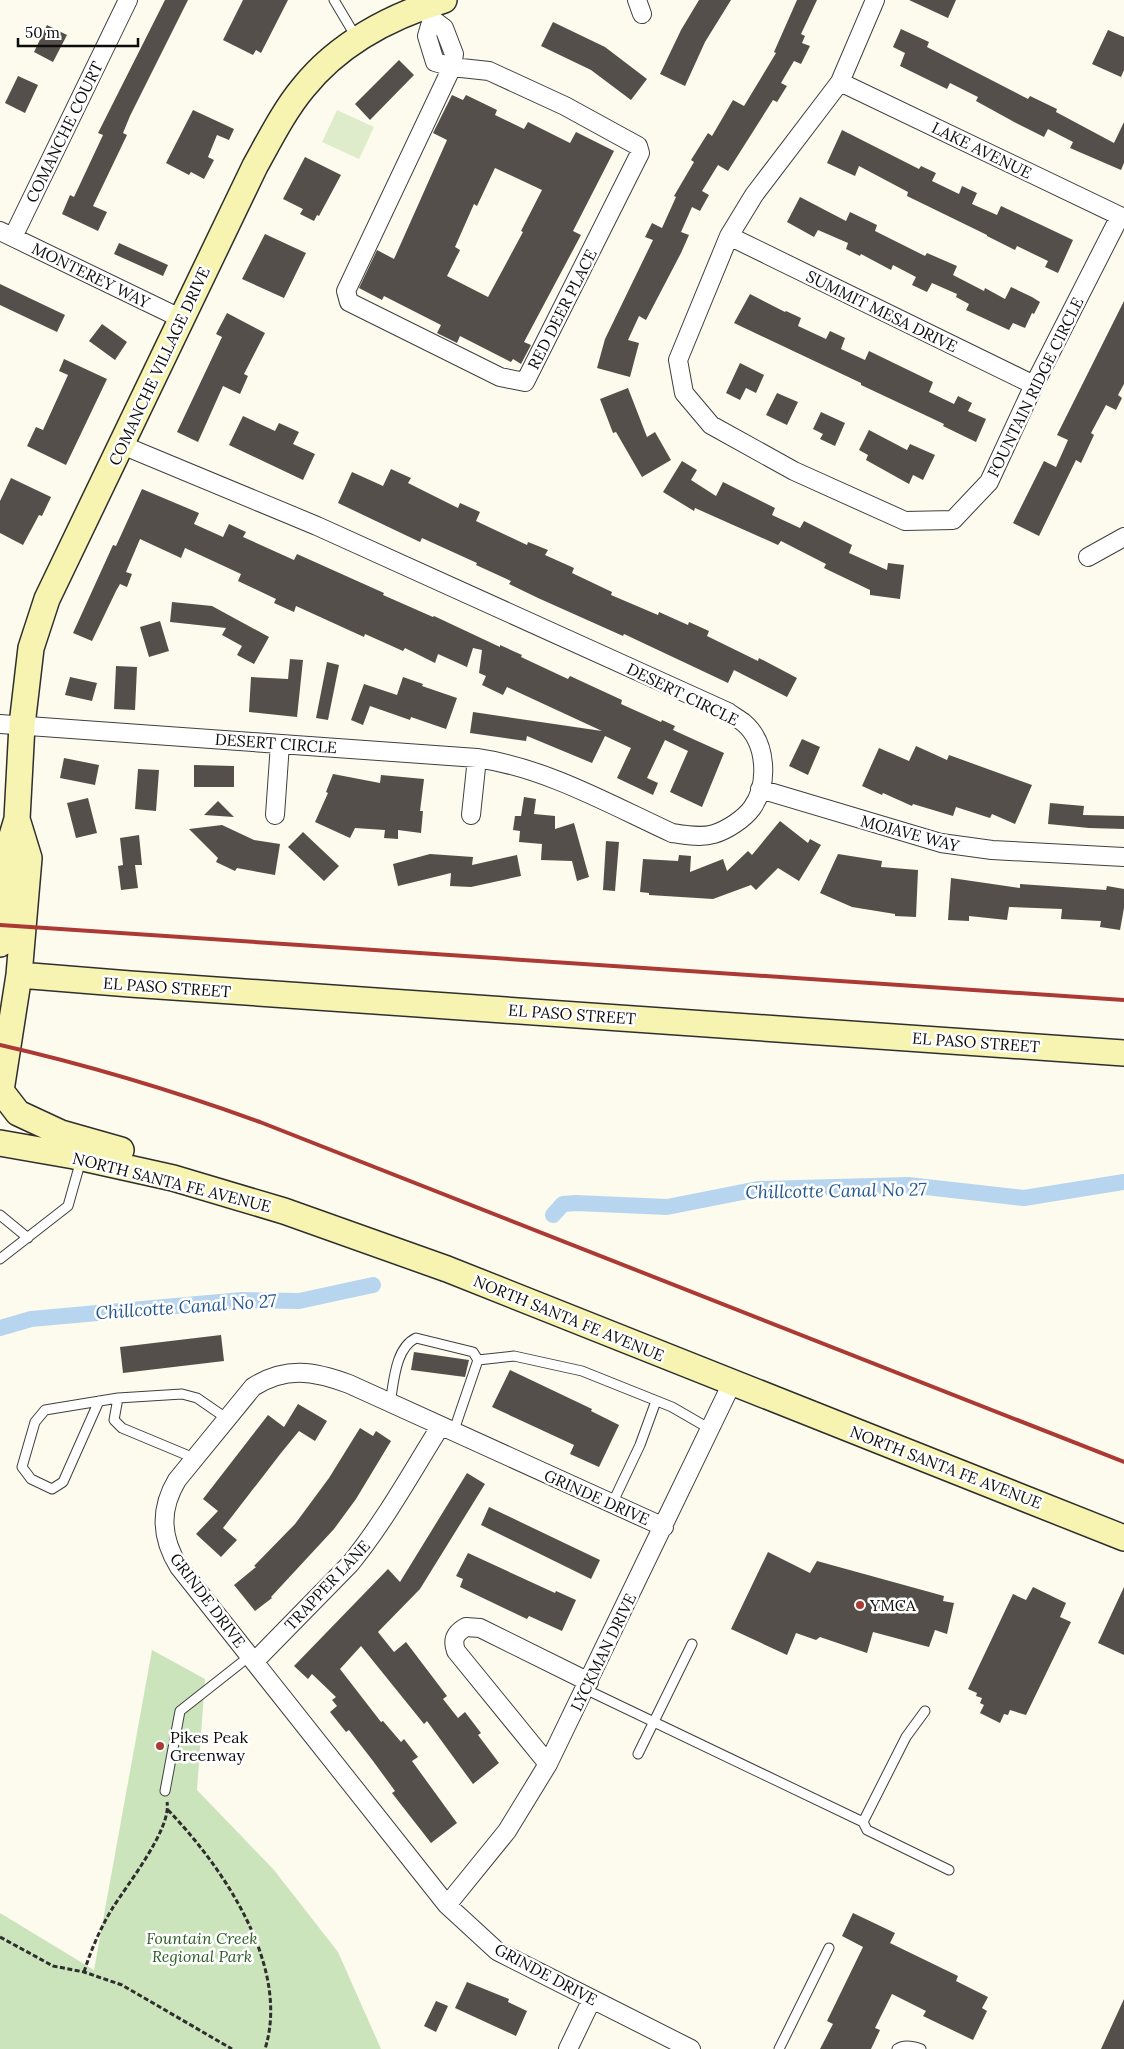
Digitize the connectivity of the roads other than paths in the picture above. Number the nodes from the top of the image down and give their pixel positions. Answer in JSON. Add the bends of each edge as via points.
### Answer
{"nodes":[{"id":1,"x":128,"y":0,"type":"edge"},
{"id":2,"x":334,"y":0,"type":"edge"},
{"id":3,"x":875,"y":0,"type":"edge"},
{"id":4,"x":433,"y":9,"type":"edge"},
{"id":5,"x":358,"y":39,"type":"junction"},
{"id":6,"x":452,"y":67,"type":"junction"},
{"id":7,"x":840,"y":82,"type":"junction"},
{"id":8,"x":1122,"y":217,"type":"edge"},
{"id":9,"x":7,"y":234,"type":"edge"},
{"id":10,"x":729,"y":236,"type":"junction"},
{"id":11,"x":182,"y":318,"type":"junction"},
{"id":12,"x":1034,"y":385,"type":"junction"},
{"id":13,"x":122,"y":445,"type":"junction"},
{"id":14,"x":1124,"y":537,"type":"edge"},
{"id":15,"x":1088,"y":557,"type":"dead end"},
{"id":16,"x":11,"y":724,"type":"edge"},
{"id":17,"x":280,"y":744,"type":"junction"},
{"id":18,"x":477,"y":758,"type":"junction"},
{"id":19,"x":760,"y":789,"type":"junction"},
{"id":20,"x":276,"y":815,"type":"dead end"},
{"id":21,"x":471,"y":815,"type":"dead end"},
{"id":22,"x":17,"y":819,"type":"junction"},
{"id":23,"x":1124,"y":857,"type":"edge"},
{"id":24,"x":0,"y":944,"type":"edge"},
{"id":25,"x":19,"y":975,"type":"junction"},
{"id":26,"x":1124,"y":1052,"type":"edge"},
{"id":27,"x":0,"y":1094,"type":"edge"},
{"id":28,"x":0,"y":1143,"type":"edge"},
{"id":29,"x":82,"y":1158,"type":"junction"},
{"id":30,"x":284,"y":1211,"type":"junction"},
{"id":31,"x":0,"y":1215,"type":"edge"},
{"id":32,"x":28,"y":1238,"type":"junction"},
{"id":33,"x":0,"y":1259,"type":"edge"},
{"id":34,"x":478,"y":1360,"type":"junction"},
{"id":35,"x":732,"y":1383,"type":"junction"},
{"id":36,"x":118,"y":1398,"type":"junction"},
{"id":37,"x":99,"y":1401,"type":"junction"},
{"id":38,"x":656,"y":1401,"type":"junction"},
{"id":39,"x":390,"y":1403,"type":"junction"},
{"id":40,"x":226,"y":1418,"type":"junction"},
{"id":41,"x":710,"y":1429,"type":"junction"},
{"id":42,"x":446,"y":1430,"type":"junction"},
{"id":43,"x":194,"y":1458,"type":"junction"},
{"id":44,"x":612,"y":1504,"type":"junction"},
{"id":45,"x":664,"y":1527,"type":"junction"},
{"id":46,"x":1124,"y":1538,"type":"edge"},
{"id":47,"x":692,"y":1644,"type":"dead end"},
{"id":48,"x":253,"y":1658,"type":"junction"},
{"id":49,"x":587,"y":1685,"type":"junction"},
{"id":50,"x":925,"y":1711,"type":"dead end"},
{"id":51,"x":653,"y":1722,"type":"junction"},
{"id":52,"x":638,"y":1754,"type":"dead end"},
{"id":53,"x":548,"y":1764,"type":"junction"},
{"id":54,"x":165,"y":1792,"type":"dead end"},
{"id":55,"x":863,"y":1822,"type":"junction"},
{"id":56,"x":949,"y":1870,"type":"dead end"},
{"id":57,"x":447,"y":1905,"type":"junction"},
{"id":58,"x":829,"y":1948,"type":"dead end"},
{"id":59,"x":592,"y":1999,"type":"junction"},
{"id":60,"x":568,"y":2049,"type":"edge"},
{"id":61,"x":691,"y":2049,"type":"edge"},
{"id":62,"x":779,"y":2049,"type":"edge"},
{"id":63,"x":897,"y":2049,"type":"edge"},
{"id":64,"x":921,"y":2049,"type":"edge"}],
"edges":[{"from":1,"to":9,"type":"street","name":"COMANCHE COURT"},
{"from":2,"to":5,"type":"lane"},
{"from":3,"to":7,"type":"street","name":"FOUNTAIN RIDGE CIRCLE"},
{"from":4,"to":5,"type":"main road","name":"COMANCHE VILLAGE DRIVE","via":[[389,20]]},
{"from":4,"to":6,"type":"street","via":[[454,54]]},
{"from":5,"to":11,"type":"main road","name":"COMANCHE VILLAGE DRIVE","via":[[303,87],[283,116],[255,166]]},
{"from":6,"to":6,"type":"street","name":"RED DEER PLACE","via":[[489,71],[565,106],[638,146],[640,153],[526,382],[500,377],[349,302],[346,291]]},
{"from":7,"to":8,"type":"street","name":"LAKE AVENUE"},
{"from":7,"to":10,"type":"street","name":"FOUNTAIN RIDGE CIRCLE","via":[[754,195]]},
{"from":8,"to":12,"type":"street","name":"FOUNTAIN RIDGE CIRCLE"},
{"from":9,"to":11,"type":"street","name":"MONTEREY WAY"},
{"from":10,"to":12,"type":"street","name":"SUMMIT MESA DRIVE"},
{"from":10,"to":12,"type":"street","name":"FOUNTAIN RIDGE CIRCLE","via":[[678,360],[684,393],[711,425],[794,471],[905,521],[953,520],[989,482]]},
{"from":11,"to":13,"type":"main road","name":"COMANCHE VILLAGE DRIVE"},
{"from":13,"to":16,"type":"main road","name":"COMANCHE VILLAGE DRIVE","via":[[47,599]]},
{"from":13,"to":19,"type":"street","name":"DESERT CIRCLE","via":[[317,526],[728,712],[744,723],[757,740],[764,762]]},
{"from":14,"to":15,"type":"street"},
{"from":16,"to":17,"type":"street","name":"DESERT CIRCLE"},
{"from":16,"to":22,"type":"main road","name":"COMANCHE VILLAGE DRIVE"},
{"from":17,"to":18,"type":"street","name":"DESERT CIRCLE"},
{"from":17,"to":20,"type":"street"},
{"from":18,"to":19,"type":"street","name":"DESERT CIRCLE","via":[[543,774],[672,833],[692,836],[713,834],[734,824],[752,808]]},
{"from":18,"to":21,"type":"street"},
{"from":19,"to":23,"type":"street","name":"MOJAVE WAY","via":[[941,843],[992,850]]},
{"from":22,"to":24,"type":"main road","name":"COMANCHE VILLAGE DRIVE","via":[[6,856]]},
{"from":22,"to":25,"type":"main road","name":"COMANCHE VILLAGE DRIVE","via":[[29,858]]},
{"from":25,"to":26,"type":"main road","name":"EL PASO STREET"},
{"from":25,"to":27,"type":"main road","name":"COMANCHE VILLAGE DRIVE"},
{"from":27,"to":30,"type":"main road","via":[[18,1113],[60,1132],[178,1163],[260,1190]]},
{"from":28,"to":29,"type":"main road","name":"NORTH SANTA FE AVENUE"},
{"from":29,"to":30,"type":"main road","name":"NORTH SANTA FE AVENUE","via":[[173,1178]]},
{"from":29,"to":32,"type":"lane","via":[[68,1206]]},
{"from":30,"to":35,"type":"main road","name":"NORTH SANTA FE AVENUE","via":[[446,1269]]},
{"from":31,"to":32,"type":"lane"},
{"from":32,"to":33,"type":"lane"},
{"from":34,"to":38,"type":"lane","via":[[514,1356],[582,1371]]},
{"from":34,"to":39,"type":"lane","via":[[473,1352],[416,1338],[408,1342],[400,1356]]},
{"from":34,"to":42,"type":"lane"},
{"from":35,"to":41,"type":"street","name":"LYCKMAN DRIVE"},
{"from":35,"to":46,"type":"main road","name":"NORTH SANTA FE AVENUE"},
{"from":36,"to":37,"type":"lane"},
{"from":36,"to":40,"type":"lane","via":[[182,1394],[197,1398]]},
{"from":36,"to":43,"type":"lane","via":[[114,1420],[122,1428]]},
{"from":37,"to":37,"type":"lane","via":[[45,1410],[35,1422],[22,1467],[30,1479],[52,1489],[63,1482]]},
{"from":38,"to":41,"type":"lane"},
{"from":38,"to":44,"type":"lane","via":[[640,1445]]},
{"from":39,"to":40,"type":"street","name":"GRINDE DRIVE","via":[[350,1384],[315,1373],[280,1374],[253,1387]]},
{"from":39,"to":42,"type":"street","name":"GRINDE DRIVE"},
{"from":40,"to":43,"type":"street","name":"GRINDE DRIVE"},
{"from":41,"to":45,"type":"street","name":"LYCKMAN DRIVE"},
{"from":42,"to":44,"type":"street","name":"GRINDE DRIVE"},
{"from":42,"to":48,"type":"street","name":"TRAPPER LANE","via":[[350,1564]]},
{"from":43,"to":48,"type":"street","name":"GRINDE DRIVE","via":[[170,1493],[164,1520],[170,1553]]},
{"from":44,"to":45,"type":"street","name":"GRINDE DRIVE"},
{"from":45,"to":49,"type":"street","name":"LYCKMAN DRIVE"},
{"from":47,"to":51,"type":"lane"},
{"from":48,"to":54,"type":"lane","via":[[180,1711]]},
{"from":48,"to":57,"type":"street","name":"GRINDE DRIVE"},
{"from":49,"to":51,"type":"lane"},
{"from":49,"to":53,"type":"street","name":"LYCKMAN DRIVE"},
{"from":49,"to":53,"type":"street","via":[[480,1628],[466,1627],[456,1635],[456,1651]]},
{"from":50,"to":55,"type":"lane","via":[[906,1737]]},
{"from":51,"to":52,"type":"lane"},
{"from":51,"to":55,"type":"lane"},
{"from":53,"to":57,"type":"street","name":"LYCKMAN DRIVE","via":[[507,1831]]},
{"from":55,"to":56,"type":"lane","via":[[867,1830]]},
{"from":57,"to":59,"type":"street","name":"GRINDE DRIVE","via":[[498,1952]]},
{"from":58,"to":62,"type":"lane"},
{"from":59,"to":60,"type":"street"},
{"from":59,"to":61,"type":"street","name":"GRINDE DRIVE"},
{"from":63,"to":64,"type":"lane","via":[[901,2046]]}]}
